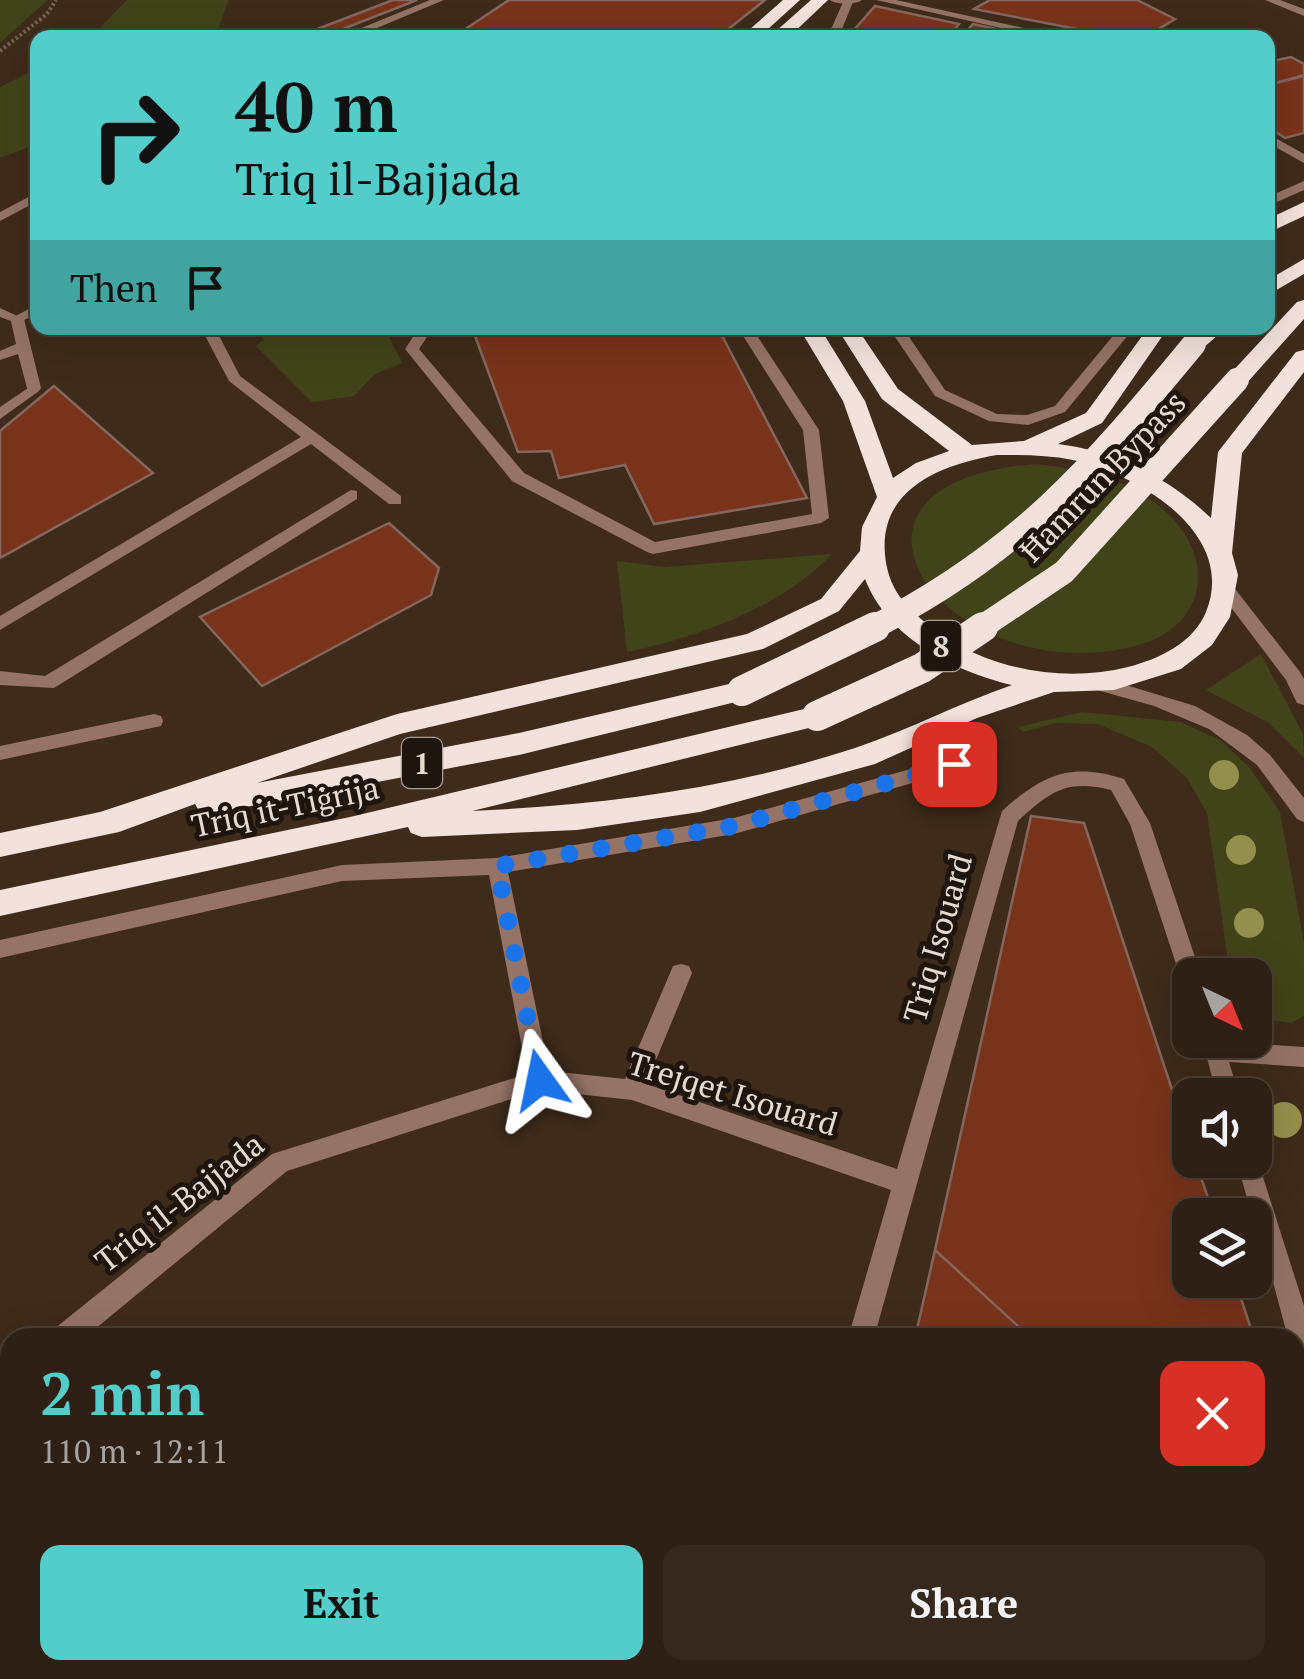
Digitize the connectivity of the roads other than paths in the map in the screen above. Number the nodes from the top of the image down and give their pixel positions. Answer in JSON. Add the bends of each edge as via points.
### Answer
{"nodes":[{"id":1,"x":439,"y":0,"type":"edge"},
{"id":2,"x":792,"y":0,"type":"edge"},
{"id":3,"x":820,"y":0,"type":"edge"},
{"id":4,"x":881,"y":0,"type":"edge"},
{"id":5,"x":1270,"y":0,"type":"edge"},
{"id":6,"x":847,"y":1,"type":"edge"},
{"id":7,"x":1304,"y":13,"type":"edge"},
{"id":8,"x":366,"y":30,"type":"edge"},
{"id":9,"x":757,"y":30,"type":"edge"},
{"id":10,"x":787,"y":30,"type":"edge"},
{"id":11,"x":836,"y":30,"type":"edge"},
{"id":12,"x":1025,"y":30,"type":"edge"},
{"id":13,"x":1275,"y":142,"type":"edge"},
{"id":14,"x":1304,"y":159,"type":"edge"},
{"id":15,"x":1304,"y":185,"type":"edge"},
{"id":16,"x":1275,"y":199,"type":"edge"},
{"id":17,"x":30,"y":200,"type":"edge"},
{"id":18,"x":1304,"y":208,"type":"edge"},
{"id":19,"x":0,"y":217,"type":"edge"},
{"id":20,"x":1275,"y":222,"type":"edge"},
{"id":21,"x":1304,"y":265,"type":"edge"},
{"id":22,"x":1275,"y":284,"type":"edge"},
{"id":23,"x":1304,"y":306,"type":"edge"},
{"id":24,"x":0,"y":312,"type":"edge"},
{"id":25,"x":30,"y":312,"type":"edge"},
{"id":26,"x":17,"y":319,"type":"junction"},
{"id":27,"x":212,"y":335,"type":"edge"},
{"id":28,"x":421,"y":335,"type":"edge"},
{"id":29,"x":750,"y":335,"type":"edge"},
{"id":30,"x":813,"y":335,"type":"edge"},
{"id":31,"x":852,"y":335,"type":"edge"},
{"id":32,"x":901,"y":335,"type":"edge"},
{"id":33,"x":1121,"y":335,"type":"edge"},
{"id":34,"x":1153,"y":335,"type":"edge"},
{"id":35,"x":1206,"y":335,"type":"edge"},
{"id":36,"x":24,"y":346,"type":"junction"},
{"id":37,"x":0,"y":356,"type":"edge"},
{"id":38,"x":1304,"y":358,"type":"edge"},
{"id":39,"x":0,"y":414,"type":"edge"},
{"id":40,"x":312,"y":437,"type":"junction"},
{"id":41,"x":1029,"y":448,"type":"junction"},
{"id":42,"x":966,"y":453,"type":"junction"},
{"id":43,"x":351,"y":496,"type":"dead end"},
{"id":44,"x":888,"y":496,"type":"junction"},
{"id":45,"x":395,"y":500,"type":"dead end"},
{"id":46,"x":1219,"y":553,"type":"junction"},
{"id":47,"x":870,"y":555,"type":"junction"},
{"id":48,"x":1226,"y":589,"type":"junction"},
{"id":49,"x":0,"y":624,"type":"edge"},
{"id":50,"x":0,"y":678,"type":"edge"},
{"id":51,"x":1053,"y":682,"type":"junction"},
{"id":52,"x":1096,"y":683,"type":"junction"},
{"id":53,"x":742,"y":690,"type":"joint"},
{"id":54,"x":1304,"y":698,"type":"edge"},
{"id":55,"x":817,"y":716,"type":"joint"},
{"id":56,"x":154,"y":721,"type":"dead end"},
{"id":57,"x":0,"y":753,"type":"edge"},
{"id":58,"x":954,"y":764,"type":"dead end"},
{"id":59,"x":1304,"y":814,"type":"edge"},
{"id":60,"x":100,"y":824,"type":"junction"},
{"id":61,"x":350,"y":829,"type":"junction"},
{"id":62,"x":0,"y":846,"type":"edge"},
{"id":63,"x":497,"y":866,"type":"junction"},
{"id":64,"x":0,"y":903,"type":"edge"},
{"id":65,"x":0,"y":949,"type":"edge"},
{"id":66,"x":1184,"y":958,"type":"edge"},
{"id":67,"x":682,"y":973,"type":"dead end"},
{"id":68,"x":1272,"y":1053,"type":"edge"},
{"id":69,"x":1304,"y":1057,"type":"edge"},
{"id":70,"x":540,"y":1080,"type":"junction"},
{"id":71,"x":632,"y":1090,"type":"junction"},
{"id":72,"x":1253,"y":1178,"type":"edge"},
{"id":73,"x":904,"y":1183,"type":"junction"},
{"id":74,"x":75,"y":1328,"type":"edge"},
{"id":75,"x":864,"y":1328,"type":"edge"},
{"id":76,"x":1298,"y":1328,"type":"edge"}],
"edges":[{"from":1,"to":8,"type":"street"},
{"from":2,"to":9,"type":"highway"},
{"from":3,"to":10,"type":"highway"},
{"from":4,"to":12,"type":"street"},
{"from":5,"to":7,"type":"street"},
{"from":6,"to":11,"type":"street"},
{"from":13,"to":14,"type":"street"},
{"from":15,"to":16,"type":"street"},
{"from":17,"to":19,"type":"street"},
{"from":18,"to":20,"type":"highway"},
{"from":21,"to":22,"type":"highway"},
{"from":23,"to":55,"type":"highway","name":"Ħamrun Bypass","number":"1","bridge":true,"via":[[1064,572],[922,668]]},
{"from":24,"to":26,"type":"street"},
{"from":25,"to":26,"type":"street"},
{"from":26,"to":36,"type":"street"},
{"from":27,"to":40,"type":"street","via":[[234,378]]},
{"from":28,"to":29,"type":"street","via":[[412,348],[518,476],[654,548],[821,518],[811,430]]},
{"from":30,"to":44,"type":"highway","via":[[854,401]]},
{"from":31,"to":42,"type":"highway","via":[[890,394]]},
{"from":32,"to":33,"type":"street","via":[[940,393],[994,418],[1028,420],[1060,409]]},
{"from":34,"to":41,"type":"highway","name":"Ħamrun Bypass","via":[[1094,418]]},
{"from":35,"to":53,"type":"highway","name":"Ħamrun Bypass","number":"1","bridge":true,"via":[[1090,468],[1004,548],[931,596]]},
{"from":36,"to":37,"type":"street"},
{"from":36,"to":39,"type":"street","via":[[34,388]]},
{"from":38,"to":46,"type":"highway","via":[[1230,452]]},
{"from":40,"to":45,"type":"street"},
{"from":40,"to":49,"type":"street"},
{"from":41,"to":42,"type":"highway"},
{"from":41,"to":46,"type":"highway","via":[[1119,467],[1159,487],[1192,514]]},
{"from":42,"to":44,"type":"highway","via":[[921,469]]},
{"from":43,"to":50,"type":"street","via":[[48,682]]},
{"from":44,"to":47,"type":"highway","via":[[873,524]]},
{"from":46,"to":48,"type":"highway"},
{"from":47,"to":51,"type":"highway","number":"8","via":[[890,601],[936,643],[1001,672]]},
{"from":47,"to":60,"type":"highway","via":[[830,605],[754,642],[396,724]]},
{"from":48,"to":52,"type":"highway","number":"8","via":[[1216,622],[1196,646],[1132,678]]},
{"from":48,"to":54,"type":"street"},
{"from":51,"to":52,"type":"highway","number":"8"},
{"from":51,"to":61,"type":"highway","via":[[865,756],[700,801],[578,818]]},
{"from":52,"to":59,"type":"street","via":[[1173,702],[1231,732],[1284,778]]},
{"from":53,"to":60,"type":"highway","name":"Triq it-Tiġrija","number":"1","via":[[519,744]]},
{"from":55,"to":61,"type":"highway","name":"Triq it-Tiġrija","number":"1"},
{"from":56,"to":57,"type":"street"},
{"from":58,"to":63,"type":"street","via":[[734,826]]},
{"from":60,"to":62,"type":"highway","name":"Triq it-Tiġrija","number":"1"},
{"from":61,"to":64,"type":"highway","name":"Triq it-Tiġrija","number":"1"},
{"from":63,"to":65,"type":"street","via":[[342,873]]},
{"from":63,"to":70,"type":"street"},
{"from":66,"to":73,"type":"street","name":"Triq Isouard","via":[[1140,823],[1118,784],[1087,776],[1046,783],[1008,816]]},
{"from":67,"to":71,"type":"street"},
{"from":68,"to":69,"type":"street"},
{"from":70,"to":71,"type":"street","name":"Trejqet Isouard"},
{"from":70,"to":74,"type":"street","name":"Triq il-Bajjada","via":[[280,1162]]},
{"from":71,"to":73,"type":"street","name":"Trejqet Isouard"},
{"from":72,"to":76,"type":"street"},
{"from":73,"to":75,"type":"street","name":"Triq Isouard"}]}
